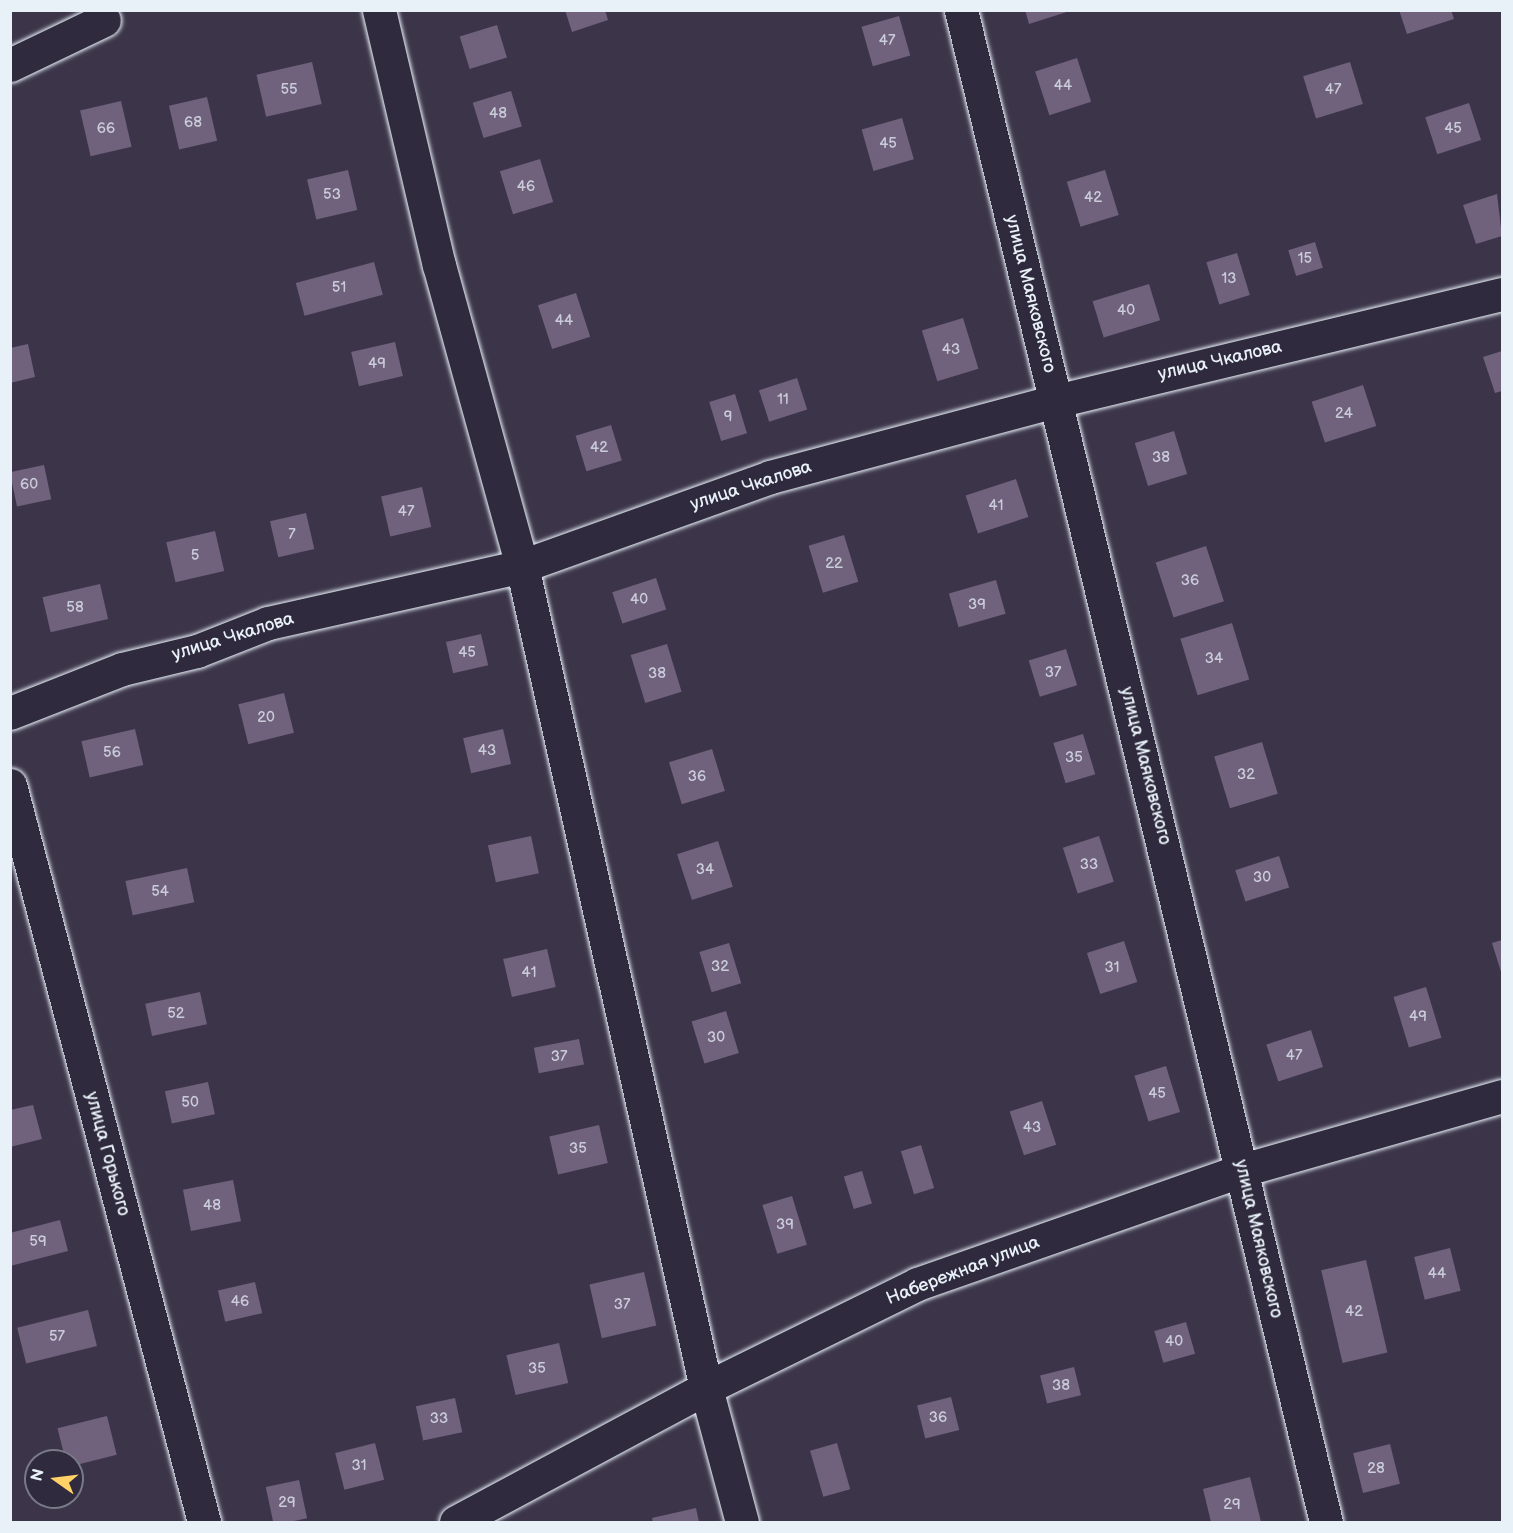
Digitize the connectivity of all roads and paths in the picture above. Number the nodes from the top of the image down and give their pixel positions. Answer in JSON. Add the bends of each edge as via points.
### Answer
{"nodes":[{"id":1,"x":379,"y":10,"type":"edge"},
{"id":2,"x":961,"y":10,"type":"edge"},
{"id":3,"x":104,"y":20,"type":"dead end"},
{"id":4,"x":10,"y":65,"type":"edge"},
{"id":5,"x":1503,"y":294,"type":"edge"},
{"id":6,"x":1056,"y":401,"type":"junction"},
{"id":7,"x":522,"y":566,"type":"junction"},
{"id":8,"x":10,"y":713,"type":"edge"},
{"id":9,"x":10,"y":785,"type":"edge"},
{"id":10,"x":1503,"y":1096,"type":"edge"},
{"id":11,"x":1242,"y":1170,"type":"junction"},
{"id":12,"x":706,"y":1388,"type":"junction"},
{"id":13,"x":204,"y":1522,"type":"edge"},
{"id":14,"x":456,"y":1522,"type":"edge"},
{"id":15,"x":742,"y":1522,"type":"edge"},
{"id":16,"x":1326,"y":1522,"type":"edge"}],
"edges":[{"from":1,"to":7,"type":"street","via":[[438,265]]},
{"from":2,"to":6,"type":"street","name":"улица Маяковского"},
{"from":3,"to":4,"type":"street"},
{"from":5,"to":6,"type":"street","name":"улица Чкалова"},
{"from":6,"to":7,"type":"street","name":"улица Чкалова","via":[[770,477]]},
{"from":6,"to":11,"type":"street","name":"улица Маяковского"},
{"from":7,"to":8,"type":"street","name":"улица Чкалова","via":[[268,623],[197,651],[122,669]]},
{"from":7,"to":12,"type":"street"},
{"from":9,"to":13,"type":"street","name":"улица Горького"},
{"from":10,"to":11,"type":"street","name":"Набережная улица"},
{"from":11,"to":12,"type":"street","name":"Набережная улица","via":[[917,1284]]},
{"from":11,"to":16,"type":"street","name":"улица Маяковского"},
{"from":12,"to":14,"type":"street","name":"Набережная улица"},
{"from":12,"to":15,"type":"street"}]}
